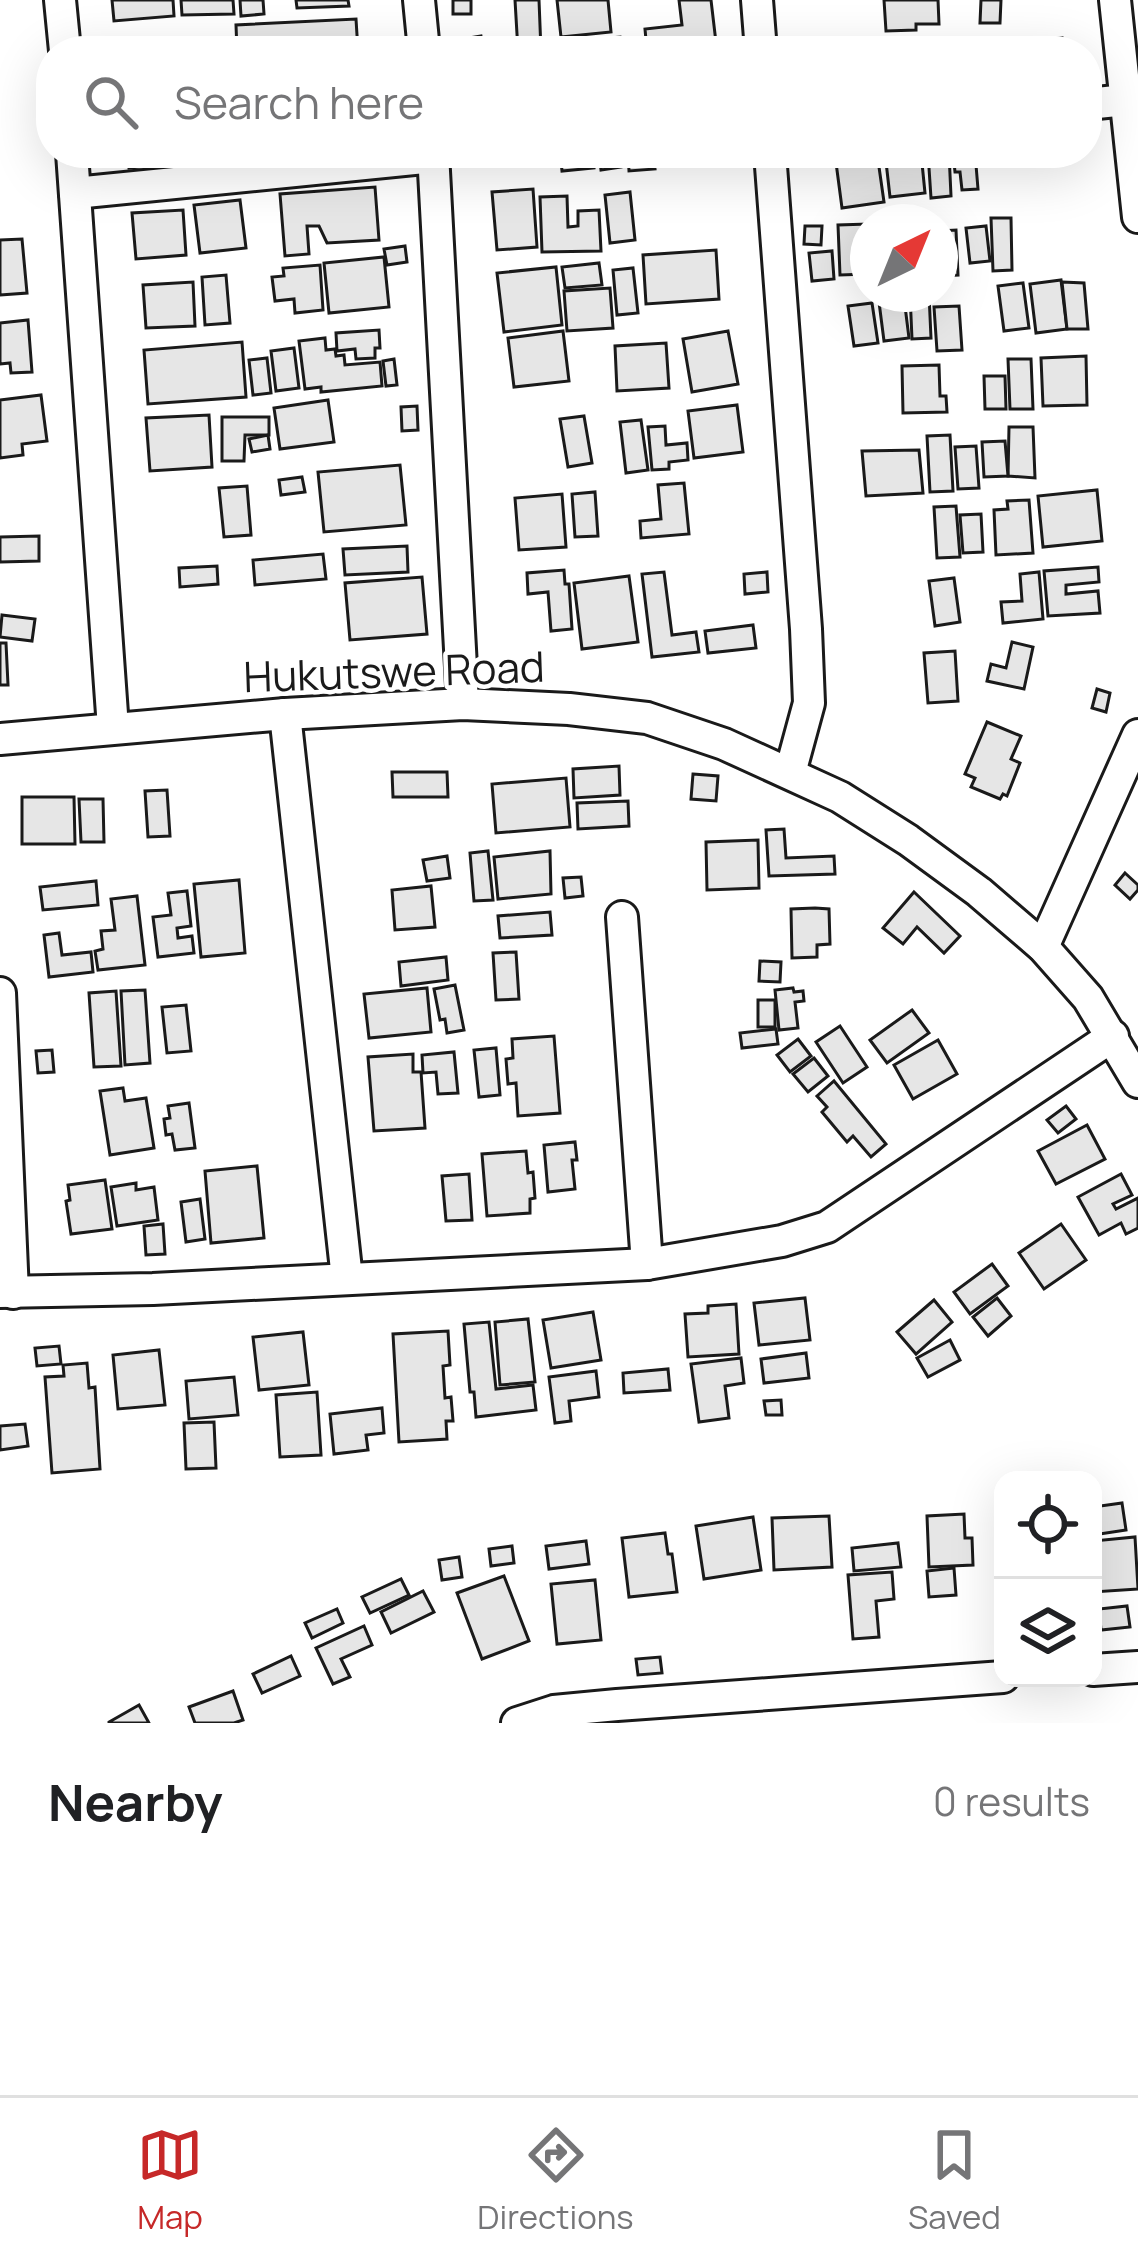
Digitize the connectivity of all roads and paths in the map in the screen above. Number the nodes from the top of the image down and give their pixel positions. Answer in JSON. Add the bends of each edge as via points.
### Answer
{"nodes":[{"id":1,"x":60,"y":0,"type":"edge"},
{"id":2,"x":419,"y":0,"type":"edge"},
{"id":3,"x":757,"y":0,"type":"edge"},
{"id":4,"x":1115,"y":0,"type":"edge"},
{"id":5,"x":64,"y":36,"type":"edge"},
{"id":6,"x":423,"y":36,"type":"edge"},
{"id":7,"x":760,"y":36,"type":"edge"},
{"id":8,"x":1126,"y":100,"type":"junction"},
{"id":9,"x":1102,"y":102,"type":"edge"},
{"id":10,"x":73,"y":168,"type":"edge"},
{"id":11,"x":311,"y":168,"type":"edge"},
{"id":12,"x":434,"y":168,"type":"edge"},
{"id":13,"x":771,"y":168,"type":"edge"},
{"id":14,"x":75,"y":193,"type":"junction"},
{"id":15,"x":1138,"y":217,"type":"edge"},
{"id":16,"x":463,"y":704,"type":"junction"},
{"id":17,"x":284,"y":714,"type":"junction"},
{"id":18,"x":113,"y":728,"type":"junction"},
{"id":19,"x":1138,"y":736,"type":"edge"},
{"id":20,"x":0,"y":739,"type":"edge"},
{"id":21,"x":790,"y":773,"type":"junction"},
{"id":22,"x":622,"y":917,"type":"dead end"},
{"id":23,"x":1042,"y":947,"type":"junction"},
{"id":24,"x":0,"y":993,"type":"edge"},
{"id":25,"x":1113,"y":1036,"type":"junction"},
{"id":26,"x":1138,"y":1082,"type":"edge"},
{"id":27,"x":647,"y":1264,"type":"junction"},
{"id":28,"x":347,"y":1280,"type":"junction"},
{"id":29,"x":6,"y":1293,"type":"edge"},
{"id":30,"x":1138,"y":1667,"type":"edge"},
{"id":31,"x":1102,"y":1669,"type":"edge"},
{"id":32,"x":994,"y":1678,"type":"edge"},
{"id":33,"x":517,"y":1723,"type":"edge"}],
"edges":[{"from":1,"to":5,"type":"street"},
{"from":2,"to":6,"type":"street"},
{"from":3,"to":7,"type":"street"},
{"from":4,"to":8,"type":"street"},
{"from":8,"to":9,"type":"street"},
{"from":8,"to":15,"type":"street"},
{"from":10,"to":14,"type":"street"},
{"from":11,"to":14,"type":"street"},
{"from":12,"to":16,"type":"street"},
{"from":13,"to":21,"type":"street","via":[[809,703]]},
{"from":14,"to":18,"type":"street"},
{"from":16,"to":17,"type":"street","name":"Hukutswe Road"},
{"from":16,"to":21,"type":"street","name":"Hukutswe Road","via":[[647,718]]},
{"from":17,"to":18,"type":"street","name":"Hukutswe Road"},
{"from":17,"to":28,"type":"street"},
{"from":18,"to":20,"type":"street","name":"Hukutswe Road"},
{"from":19,"to":23,"type":"street"},
{"from":21,"to":23,"type":"street","name":"Hukutswe Road","via":[[908,840]]},
{"from":22,"to":27,"type":"street"},
{"from":23,"to":25,"type":"street","name":"Hukutswe Road"},
{"from":24,"to":29,"type":"street"},
{"from":25,"to":26,"type":"street","name":"Hukutswe Road"},
{"from":25,"to":27,"type":"street","via":[[827,1227]]},
{"from":27,"to":28,"type":"street"},
{"from":28,"to":29,"type":"street"},
{"from":30,"to":31,"type":"street"},
{"from":32,"to":33,"type":"street","via":[[596,1707]]}]}
